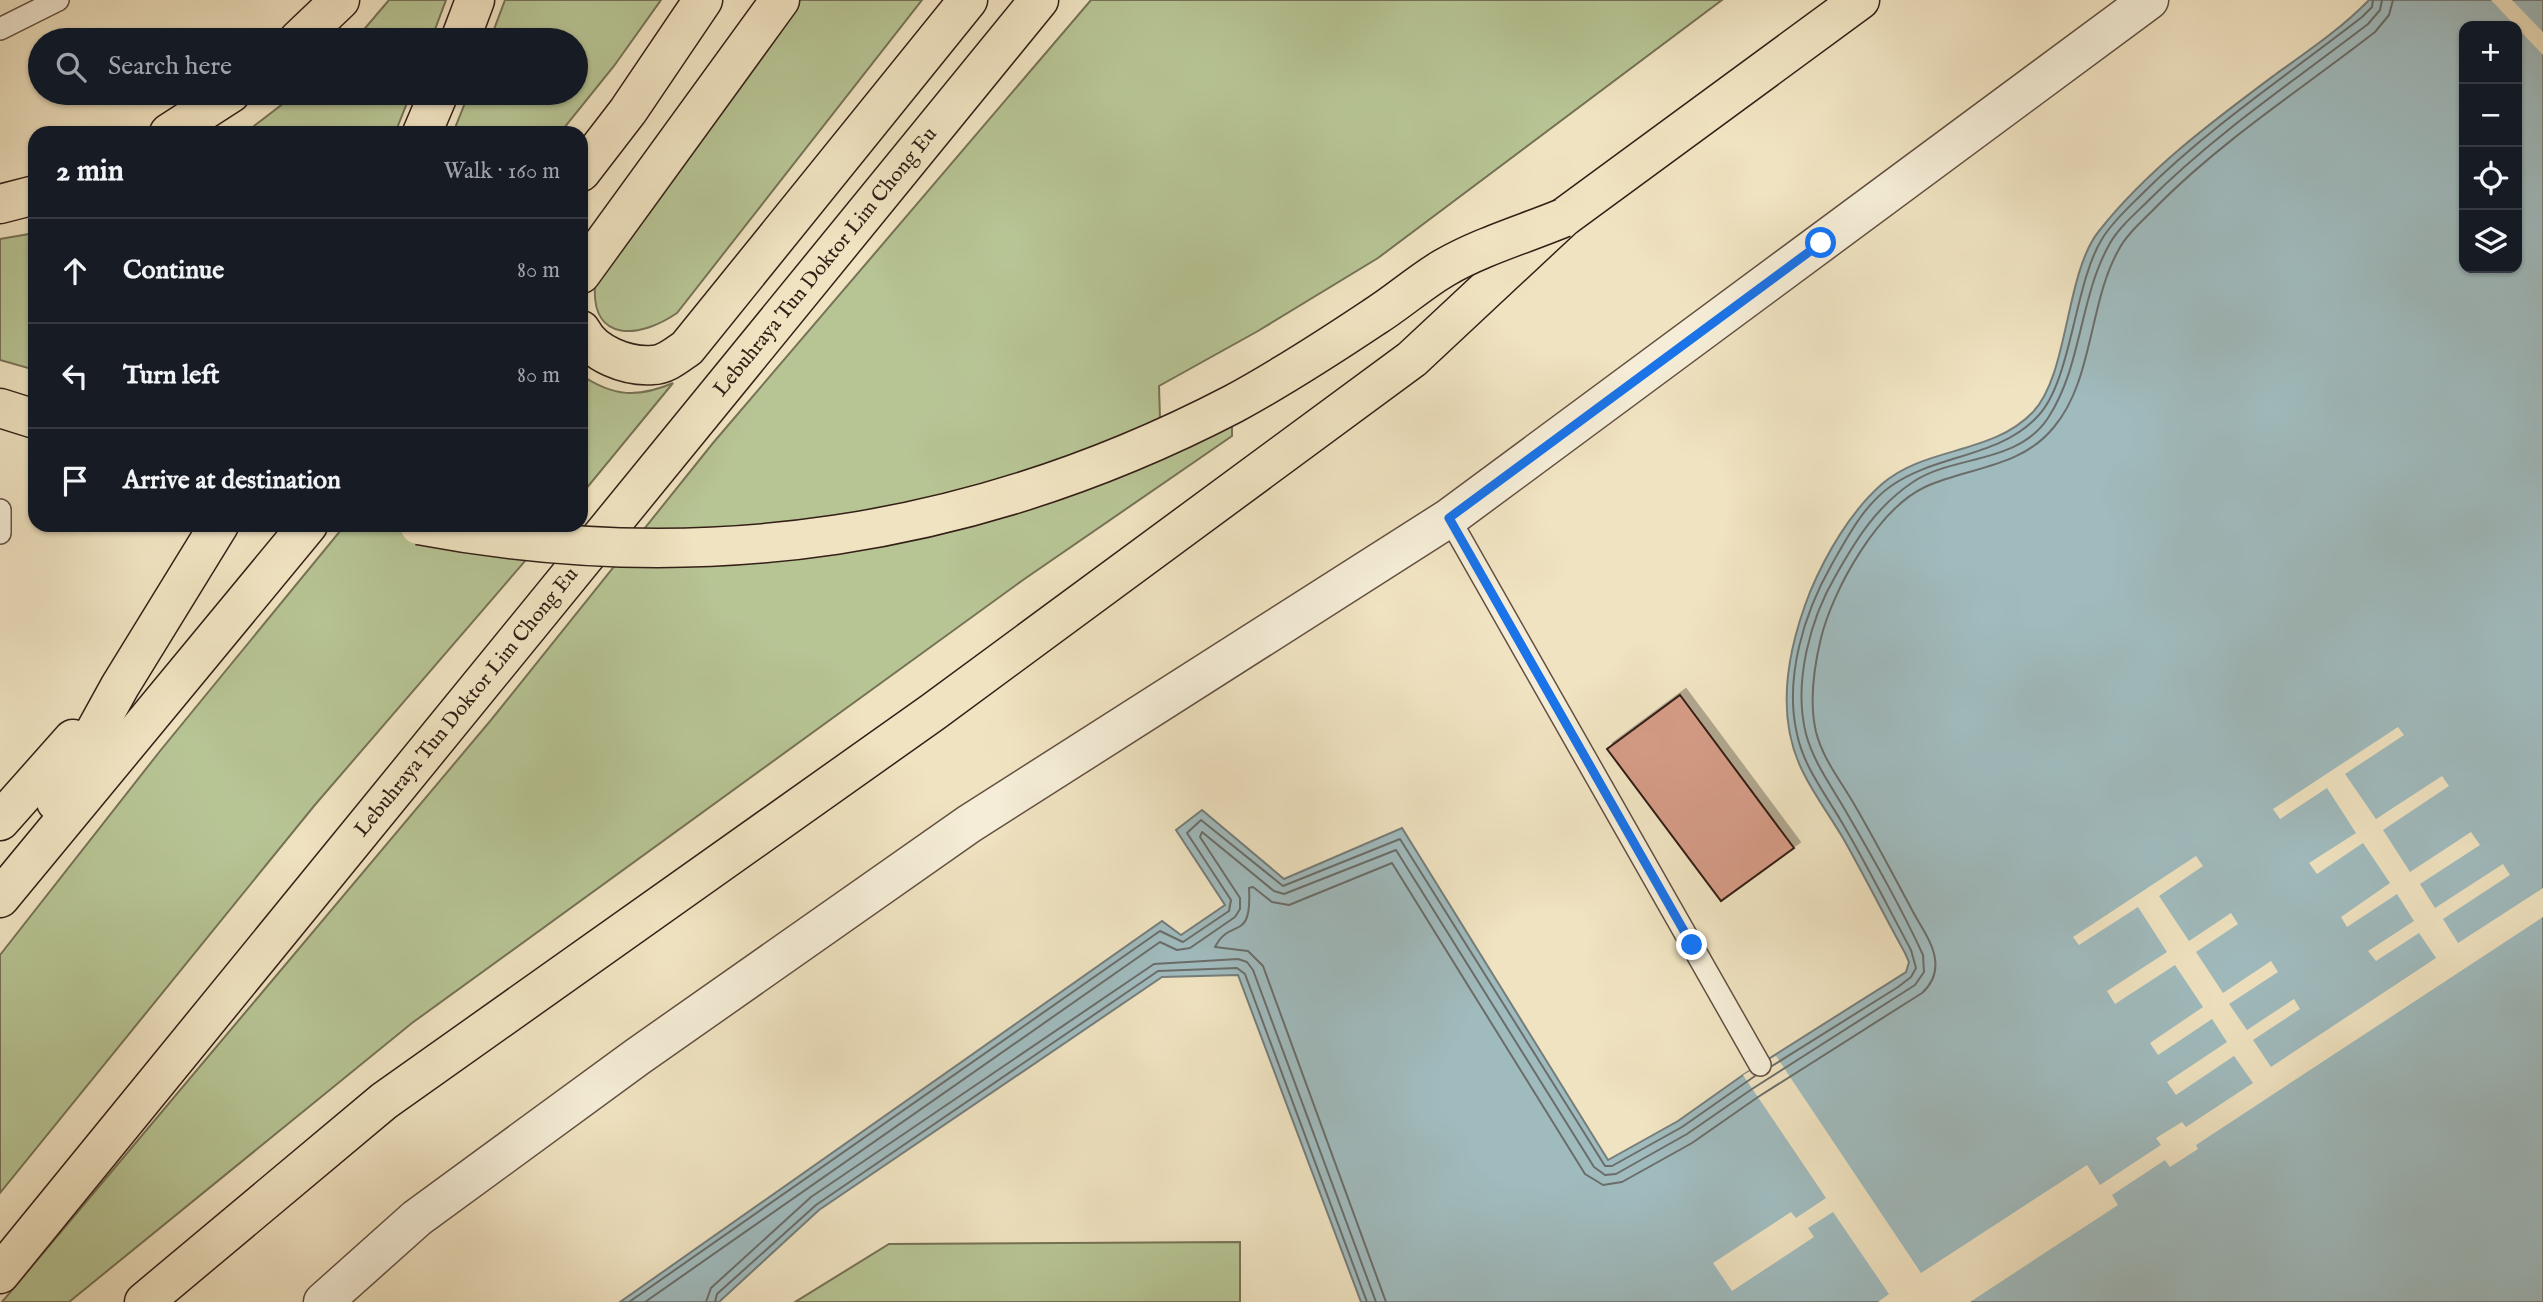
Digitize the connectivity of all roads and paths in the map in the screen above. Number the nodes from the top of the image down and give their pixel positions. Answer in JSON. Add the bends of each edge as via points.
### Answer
{"nodes":[{"id":1,"x":58,"y":0,"type":"edge"},
{"id":2,"x":340,"y":0,"type":"edge"},
{"id":3,"x":475,"y":0,"type":"edge"},
{"id":4,"x":704,"y":0,"type":"edge"},
{"id":5,"x":780,"y":0,"type":"edge"},
{"id":6,"x":968,"y":0,"type":"edge"},
{"id":7,"x":1039,"y":0,"type":"edge"},
{"id":8,"x":1860,"y":0,"type":"edge"},
{"id":9,"x":2149,"y":0,"type":"edge"},
{"id":10,"x":34,"y":5,"type":"edge"},
{"id":11,"x":311,"y":28,"type":"edge"},
{"id":12,"x":464,"y":28,"type":"edge"},
{"id":13,"x":0,"y":29,"type":"edge"},
{"id":14,"x":212,"y":105,"type":"edge"},
{"id":15,"x":434,"y":105,"type":"edge"},
{"id":16,"x":180,"y":126,"type":"edge"},
{"id":17,"x":425,"y":126,"type":"edge"},
{"id":18,"x":588,"y":163,"type":"edge"},
{"id":19,"x":28,"y":197,"type":"edge"},
{"id":20,"x":0,"y":204,"type":"edge"},
{"id":21,"x":1563,"y":218,"type":"junction"},
{"id":22,"x":588,"y":265,"type":"edge"},
{"id":23,"x":588,"y":342,"type":"edge"},
{"id":24,"x":0,"y":408,"type":"edge"},
{"id":25,"x":28,"y":417,"type":"edge"},
{"id":26,"x":0,"y":510,"type":"edge"},
{"id":27,"x":1449,"y":518,"type":"junction"},
{"id":28,"x":215,"y":532,"type":"edge"},
{"id":29,"x":302,"y":532,"type":"edge"},
{"id":30,"x":473,"y":532,"type":"edge"},
{"id":31,"x":0,"y":533,"type":"edge"},
{"id":32,"x":120,"y":687,"type":"junction"},
{"id":33,"x":0,"y":821,"type":"edge"},
{"id":34,"x":6,"y":890,"type":"edge"},
{"id":35,"x":1760,"y":1065,"type":"dead end"},
{"id":36,"x":0,"y":1274,"type":"edge"},
{"id":37,"x":144,"y":1302,"type":"edge"},
{"id":38,"x":323,"y":1302,"type":"edge"}],
"edges":[{"from":1,"to":10,"type":"lane"},
{"from":2,"to":11,"type":"highway"},
{"from":3,"to":12,"type":"highway"},
{"from":4,"to":18,"type":"highway"},
{"from":5,"to":22,"type":"highway"},
{"from":6,"to":23,"type":"highway","via":[[687,348],[654,366],[609,356]]},
{"from":7,"to":36,"type":"highway","name":"Lebuhraya Tun Doktor Lim Chong Eu"},
{"from":8,"to":21,"type":"highway"},
{"from":9,"to":27,"type":"street"},
{"from":10,"to":13,"type":"lane"},
{"from":14,"to":16,"type":"highway"},
{"from":15,"to":17,"type":"highway"},
{"from":19,"to":20,"type":"highway"},
{"from":21,"to":30,"type":"highway","bridge":true,"via":[[1445,267],[1283,374],[1164,438],[1093,469],[970,509],[842,536],[685,546],[581,546]]},
{"from":21,"to":37,"type":"highway","via":[[1412,359],[933,712],[384,1101]]},
{"from":24,"to":25,"type":"highway"},
{"from":26,"to":31,"type":"lane"},
{"from":27,"to":35,"type":"lane"},
{"from":27,"to":38,"type":"street","via":[[969,824],[417,1218]]},
{"from":28,"to":32,"type":"highway"},
{"from":29,"to":34,"type":"highway"},
{"from":32,"to":33,"type":"highway"},
{"from":32,"to":34,"type":"highway"}]}
